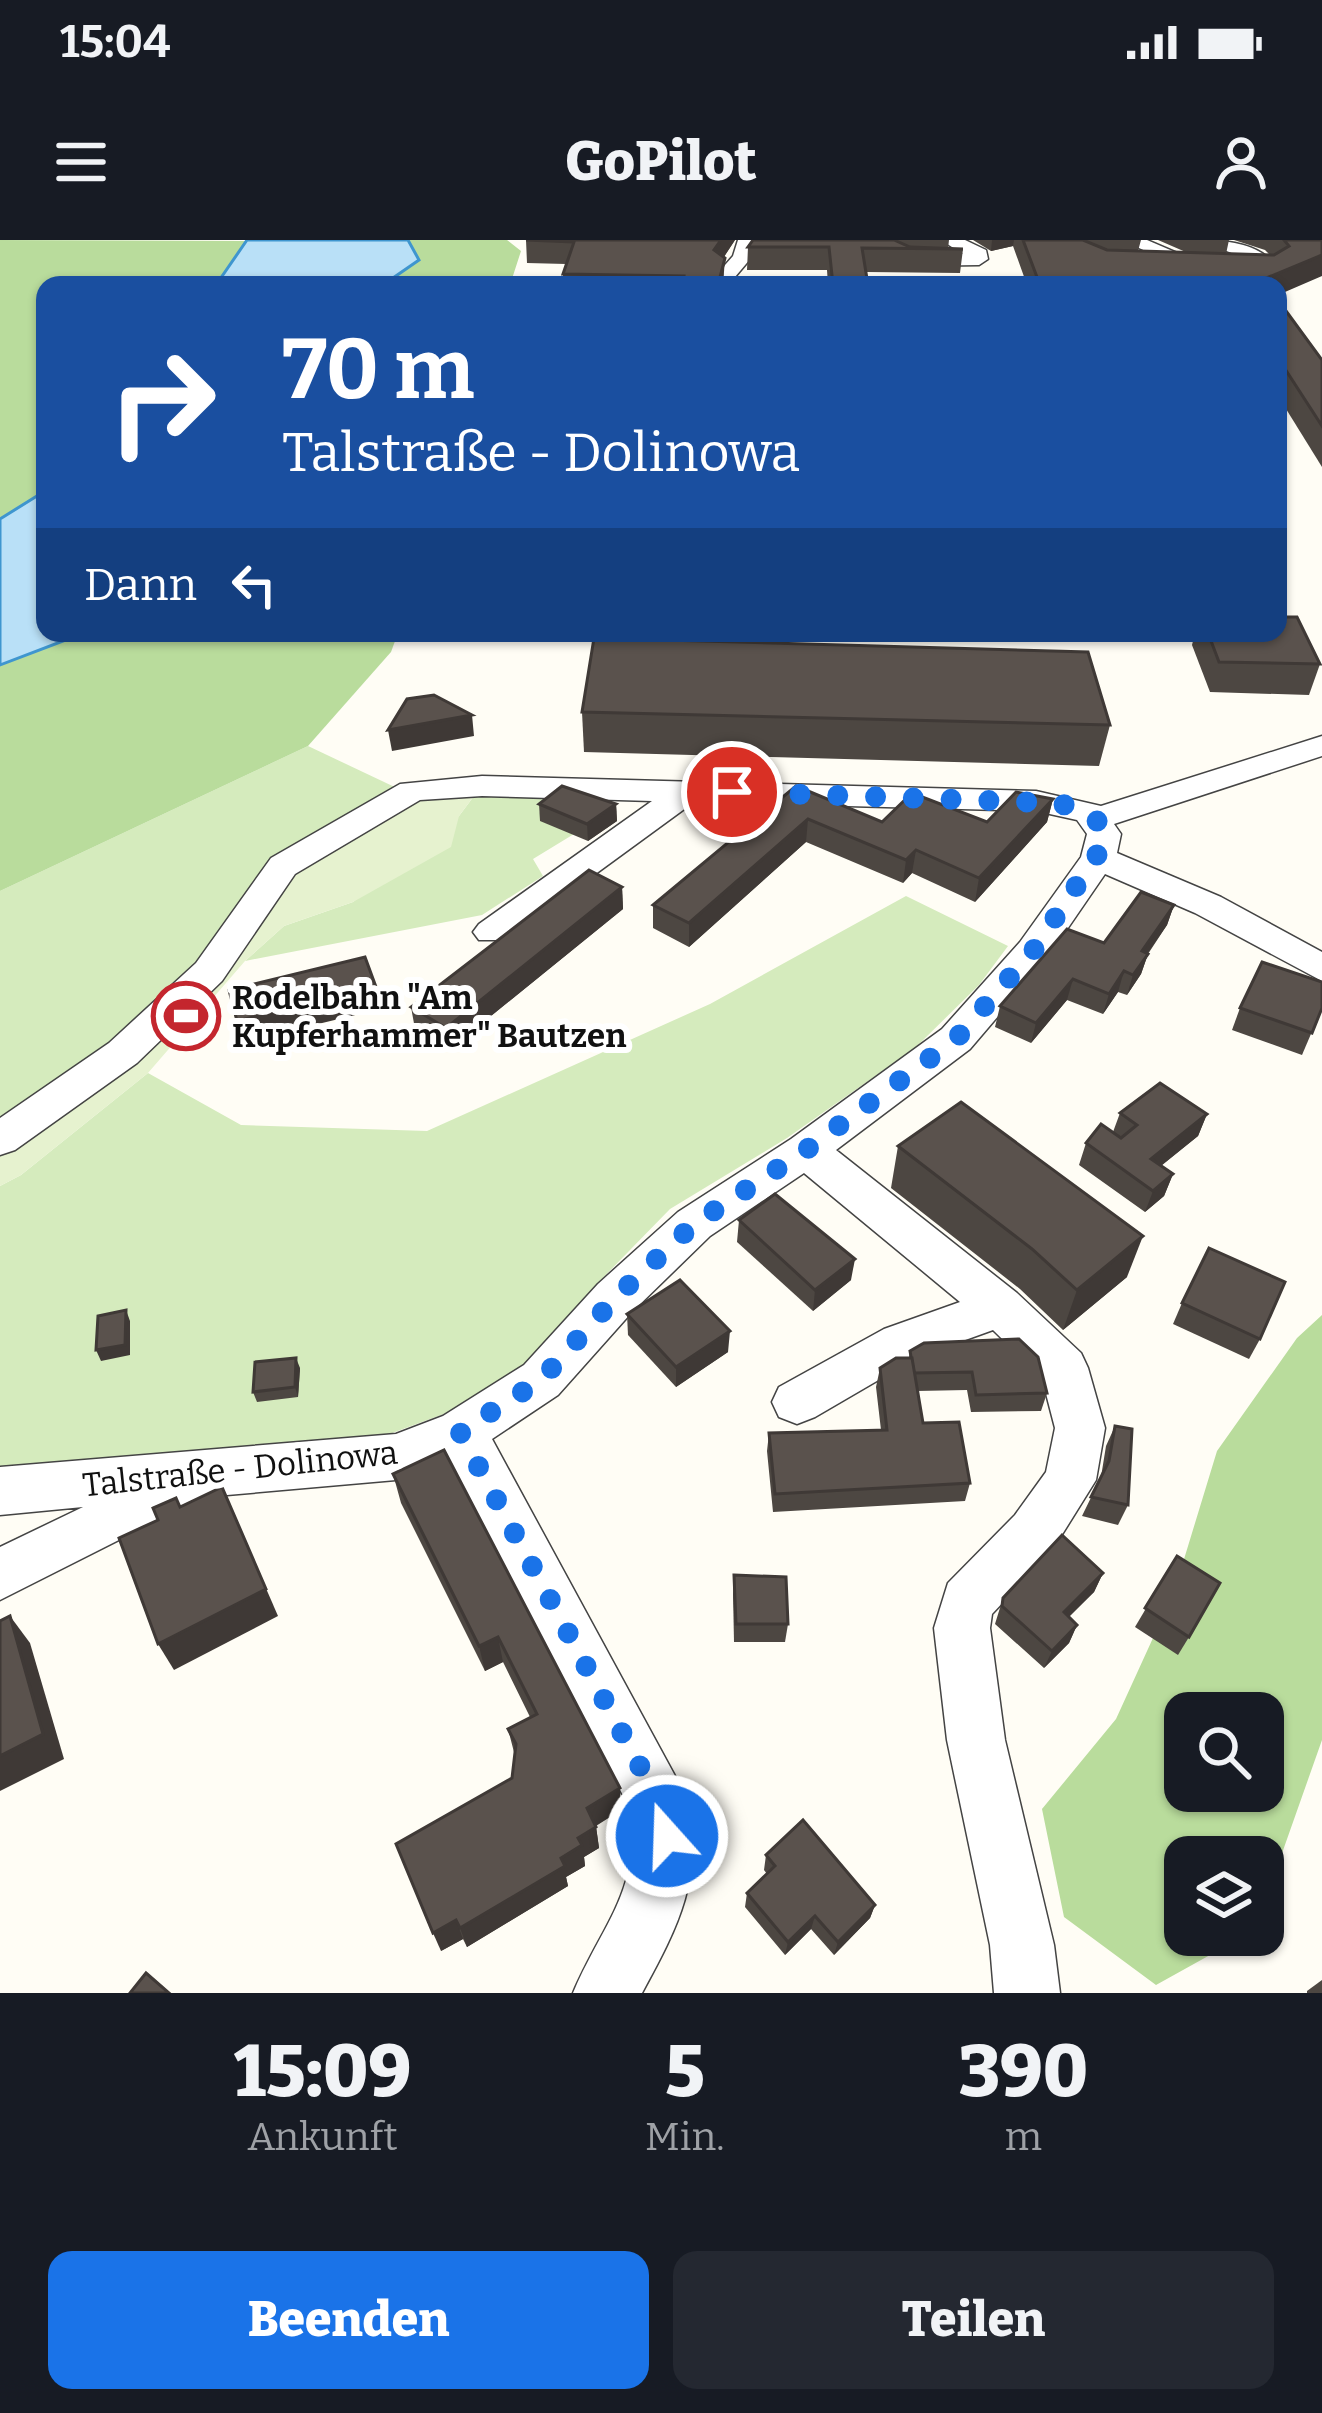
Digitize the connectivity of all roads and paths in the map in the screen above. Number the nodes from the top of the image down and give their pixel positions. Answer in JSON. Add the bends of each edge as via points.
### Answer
{"nodes":[{"id":1,"x":746,"y":240,"type":"edge"},
{"id":2,"x":862,"y":240,"type":"edge"},
{"id":3,"x":950,"y":240,"type":"edge"},
{"id":4,"x":1130,"y":240,"type":"edge"},
{"id":5,"x":1209,"y":240,"type":"edge"},
{"id":6,"x":1186,"y":263,"type":"junction"},
{"id":7,"x":1143,"y":264,"type":"edge"},
{"id":8,"x":728,"y":273,"type":"edge"},
{"id":9,"x":1322,"y":746,"type":"edge"},
{"id":10,"x":688,"y":790,"type":"junction"},
{"id":11,"x":1097,"y":838,"type":"junction"},
{"id":12,"x":492,"y":932,"type":"dead end"},
{"id":13,"x":1322,"y":968,"type":"edge"},
{"id":14,"x":0,"y":1139,"type":"edge"},
{"id":15,"x":806,"y":1150,"type":"junction"},
{"id":16,"x":1000,"y":1306,"type":"junction"},
{"id":17,"x":797,"y":1402,"type":"dead end"},
{"id":18,"x":460,"y":1432,"type":"junction"},
{"id":19,"x":205,"y":1474,"type":"junction"},
{"id":20,"x":0,"y":1491,"type":"edge"},
{"id":21,"x":0,"y":1574,"type":"edge"},
{"id":22,"x":606,"y":1993,"type":"edge"},
{"id":23,"x":1027,"y":1993,"type":"edge"}],
"edges":[{"from":1,"to":8,"type":"street"},
{"from":2,"to":3,"type":"street","via":[[910,260],[979,259]]},
{"from":4,"to":6,"type":"street"},
{"from":5,"to":6,"type":"street","via":[[1268,268]]},
{"from":6,"to":7,"type":"street"},
{"from":9,"to":11,"type":"street"},
{"from":10,"to":11,"type":"street","via":[[1036,801],[1076,807]]},
{"from":10,"to":12,"type":"street"},
{"from":10,"to":14,"type":"street","via":[[412,791],[283,866],[209,972],[123,1053]]},
{"from":11,"to":13,"type":"street"},
{"from":11,"to":15,"type":"street","name":"Talstraße - Dolinowa","via":[[1033,951],[956,1039]]},
{"from":15,"to":16,"type":"street"},
{"from":15,"to":18,"type":"street","name":"Talstraße - Dolinowa","via":[[694,1224],[541,1380]]},
{"from":16,"to":17,"type":"street","via":[[901,1343]]},
{"from":16,"to":23,"type":"street","via":[[1064,1368],[1080,1428],[1070,1480],[1034,1532],[967,1602],[962,1628]]},
{"from":18,"to":19,"type":"street","name":"Talstraße - Dolinowa","via":[[396,1456]]},
{"from":18,"to":22,"type":"street","via":[[657,1798],[667,1836],[666,1872]]},
{"from":19,"to":20,"type":"street","name":"Talstraße - Dolinowa"},
{"from":19,"to":21,"type":"street"}]}
